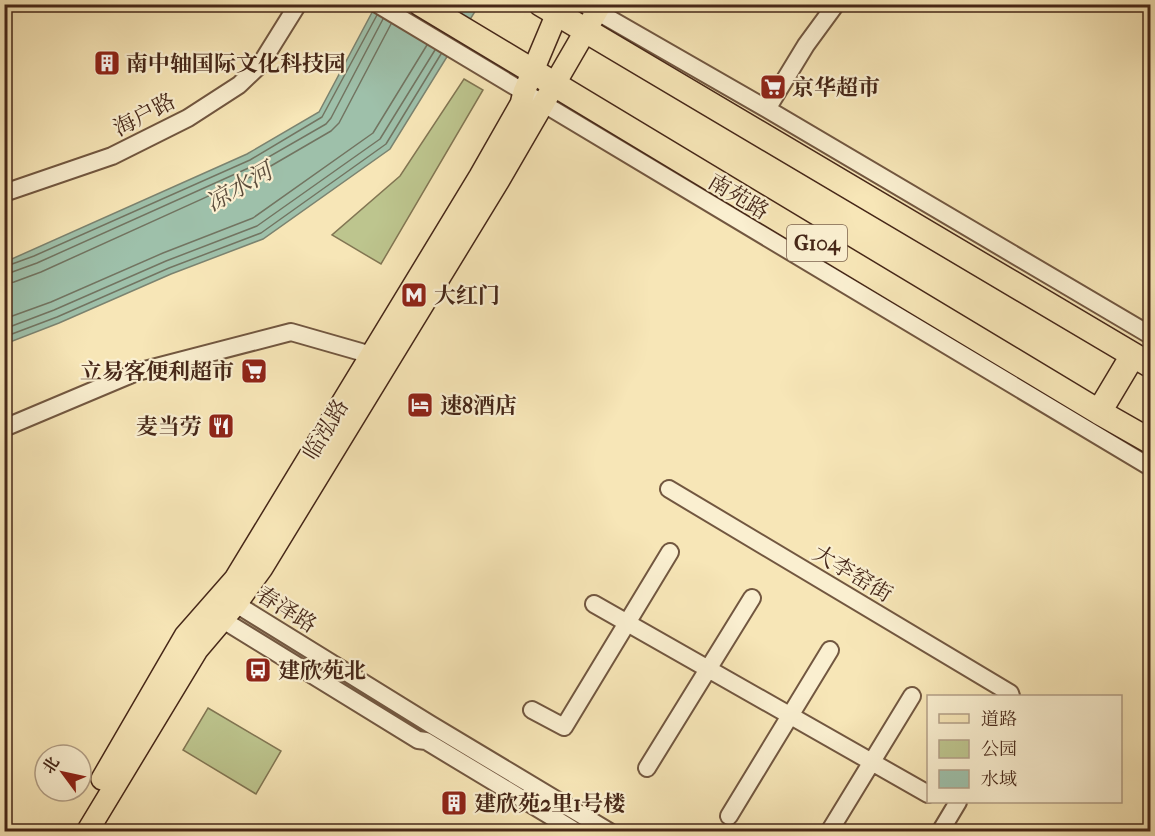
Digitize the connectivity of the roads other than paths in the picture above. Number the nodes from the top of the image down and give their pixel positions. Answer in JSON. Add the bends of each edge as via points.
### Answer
{"nodes":[{"id":1,"x":298,"y":4,"type":"edge"},
{"id":2,"x":377,"y":4,"type":"edge"},
{"id":3,"x":421,"y":4,"type":"edge"},
{"id":4,"x":836,"y":4,"type":"edge"},
{"id":5,"x":553,"y":8,"type":"edge"},
{"id":6,"x":591,"y":13,"type":"edge"},
{"id":7,"x":479,"y":52,"type":"junction"},
{"id":8,"x":528,"y":82,"type":"junction"},
{"id":9,"x":548,"y":94,"type":"junction"},
{"id":10,"x":767,"y":109,"type":"junction"},
{"id":11,"x":4,"y":193,"type":"edge"},
{"id":12,"x":1150,"y":335,"type":"edge"},
{"id":13,"x":371,"y":357,"type":"junction"},
{"id":14,"x":1142,"y":360,"type":"edge"},
{"id":15,"x":1099,"y":412,"type":"junction"},
{"id":16,"x":4,"y":428,"type":"edge"},
{"id":17,"x":1150,"y":441,"type":"edge"},
{"id":18,"x":1150,"y":467,"type":"edge"},
{"id":19,"x":669,"y":489,"type":"dead end"},
{"id":20,"x":670,"y":552,"type":"dead end"},
{"id":21,"x":752,"y":598,"type":"dead end"},
{"id":22,"x":594,"y":604,"type":"dead end"},
{"id":23,"x":225,"y":608,"type":"junction"},
{"id":24,"x":627,"y":623,"type":"junction"},
{"id":25,"x":830,"y":650,"type":"dead end"},
{"id":26,"x":709,"y":669,"type":"junction"},
{"id":27,"x":1011,"y":695,"type":"edge"},
{"id":28,"x":912,"y":696,"type":"dead end"},
{"id":29,"x":532,"y":711,"type":"dead end"},
{"id":30,"x":790,"y":715,"type":"junction"},
{"id":31,"x":872,"y":762,"type":"junction"},
{"id":32,"x":647,"y":768,"type":"dead end"},
{"id":33,"x":927,"y":793,"type":"edge"},
{"id":34,"x":951,"y":804,"type":"edge"},
{"id":35,"x":729,"y":816,"type":"dead end"},
{"id":36,"x":71,"y":831,"type":"edge"},
{"id":37,"x":87,"y":831,"type":"edge"},
{"id":38,"x":577,"y":831,"type":"edge"},
{"id":39,"x":610,"y":831,"type":"edge"},
{"id":40,"x":829,"y":831,"type":"edge"},
{"id":41,"x":940,"y":831,"type":"edge"}],
"edges":[{"from":1,"to":11,"type":"street","name":"海户路","via":[[260,65],[197,112],[112,156]]},
{"from":2,"to":7,"type":"street"},
{"from":3,"to":7,"type":"highway","name":"南苑路","number":"G104"},
{"from":4,"to":10,"type":"street"},
{"from":5,"to":6,"type":"highway"},
{"from":5,"to":8,"type":"main road","name":"临泓路"},
{"from":6,"to":9,"type":"main road","name":"临泓路"},
{"from":6,"to":10,"type":"street"},
{"from":6,"to":14,"type":"highway"},
{"from":7,"to":8,"type":"highway","name":"南苑路","number":"G104"},
{"from":8,"to":9,"type":"highway","name":"南苑路","number":"G104"},
{"from":8,"to":13,"type":"main road","name":"临泓路","via":[[521,104],[480,176]]},
{"from":9,"to":15,"type":"highway","name":"南苑路","number":"G104"},
{"from":9,"to":18,"type":"street"},
{"from":9,"to":23,"type":"main road","name":"临泓路","via":[[500,180],[268,558]]},
{"from":10,"to":12,"type":"street"},
{"from":13,"to":16,"type":"street","via":[[291,332],[137,372]]},
{"from":13,"to":23,"type":"main road","name":"临泓路","via":[[235,579]]},
{"from":14,"to":15,"type":"highway"},
{"from":15,"to":17,"type":"highway","name":"南苑路","number":"G104"},
{"from":19,"to":27,"type":"street","name":"大李窑街"},
{"from":20,"to":24,"type":"street"},
{"from":21,"to":26,"type":"street"},
{"from":22,"to":24,"type":"street"},
{"from":23,"to":36,"type":"main road","name":"临泓路","via":[[185,637]]},
{"from":23,"to":37,"type":"main road","name":"临泓路"},
{"from":23,"to":38,"type":"street","name":"春泽路","via":[[418,740],[426,741]]},
{"from":23,"to":39,"type":"street","name":"春泽路"},
{"from":24,"to":26,"type":"street"},
{"from":24,"to":29,"type":"street","via":[[564,727]]},
{"from":25,"to":30,"type":"street"},
{"from":26,"to":30,"type":"street"},
{"from":26,"to":32,"type":"street"},
{"from":28,"to":31,"type":"street"},
{"from":30,"to":31,"type":"street"},
{"from":30,"to":35,"type":"street"},
{"from":31,"to":33,"type":"street"},
{"from":31,"to":40,"type":"street"},
{"from":34,"to":41,"type":"street"}]}
